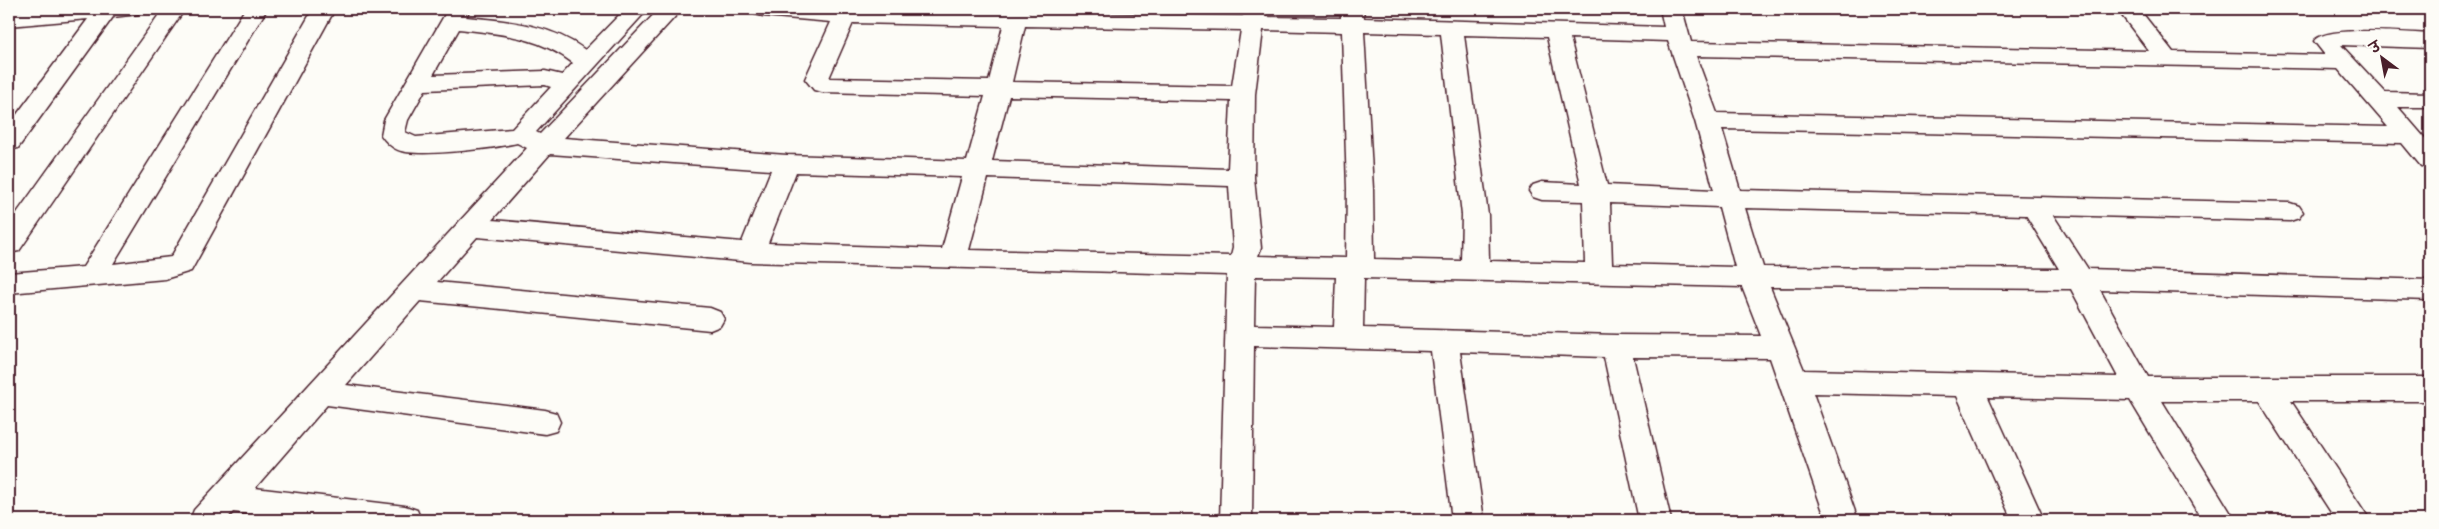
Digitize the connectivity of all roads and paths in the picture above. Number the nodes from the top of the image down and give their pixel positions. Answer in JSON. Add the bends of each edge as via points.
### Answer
{"nodes":[{"id":1,"x":130,"y":9,"type":"edge"},
{"id":2,"x":174,"y":9,"type":"edge"},
{"id":3,"x":256,"y":9,"type":"edge"},
{"id":4,"x":324,"y":9,"type":"edge"},
{"id":5,"x":637,"y":9,"type":"edge"},
{"id":6,"x":671,"y":9,"type":"edge"},
{"id":7,"x":763,"y":9,"type":"edge"},
{"id":8,"x":2128,"y":9,"type":"edge"},
{"id":9,"x":106,"y":11,"type":"junction"},
{"id":10,"x":66,"y":12,"type":"edge"},
{"id":11,"x":847,"y":13,"type":"edge"},
{"id":12,"x":1016,"y":14,"type":"edge"},
{"id":13,"x":456,"y":16,"type":"edge"},
{"id":14,"x":1255,"y":16,"type":"edge"},
{"id":15,"x":1352,"y":17,"type":"edge"},
{"id":16,"x":9,"y":20,"type":"edge"},
{"id":17,"x":1452,"y":29,"type":"junction"},
{"id":18,"x":1677,"y":31,"type":"edge"},
{"id":19,"x":1557,"y":33,"type":"junction"},
{"id":20,"x":2430,"y":42,"type":"edge"},
{"id":21,"x":2168,"y":59,"type":"junction"},
{"id":22,"x":2344,"y":62,"type":"junction"},
{"id":23,"x":587,"y":63,"type":"junction"},
{"id":24,"x":418,"y":83,"type":"junction"},
{"id":25,"x":568,"y":84,"type":"junction"},
{"id":26,"x":999,"y":88,"type":"junction"},
{"id":27,"x":1243,"y":94,"type":"junction"},
{"id":28,"x":2378,"y":99,"type":"junction"},
{"id":29,"x":2430,"y":100,"type":"edge"},
{"id":30,"x":1707,"y":121,"type":"junction"},
{"id":31,"x":2408,"y":135,"type":"junction"},
{"id":32,"x":533,"y":139,"type":"junction"},
{"id":33,"x":9,"y":142,"type":"edge"},
{"id":34,"x":2430,"y":160,"type":"edge"},
{"id":35,"x":787,"y":163,"type":"junction"},
{"id":36,"x":978,"y":168,"type":"junction"},
{"id":37,"x":1242,"y":178,"type":"junction"},
{"id":38,"x":1542,"y":192,"type":"dead end"},
{"id":39,"x":1596,"y":192,"type":"junction"},
{"id":40,"x":1729,"y":199,"type":"junction"},
{"id":41,"x":2034,"y":207,"type":"junction"},
{"id":42,"x":2290,"y":212,"type":"dead end"},
{"id":43,"x":471,"y":227,"type":"junction"},
{"id":44,"x":9,"y":244,"type":"edge"},
{"id":45,"x":751,"y":252,"type":"junction"},
{"id":46,"x":953,"y":259,"type":"junction"},
{"id":47,"x":1241,"y":265,"type":"junction"},
{"id":48,"x":1355,"y":267,"type":"junction"},
{"id":49,"x":1475,"y":271,"type":"junction"},
{"id":50,"x":1599,"y":272,"type":"junction"},
{"id":51,"x":92,"y":274,"type":"junction"},
{"id":52,"x":1752,"y":277,"type":"junction"},
{"id":53,"x":2080,"y":279,"type":"junction"},
{"id":54,"x":9,"y":283,"type":"edge"},
{"id":55,"x":413,"y":290,"type":"junction"},
{"id":56,"x":2430,"y":290,"type":"edge"},
{"id":57,"x":710,"y":318,"type":"dead end"},
{"id":58,"x":1239,"y":335,"type":"junction"},
{"id":59,"x":1348,"y":338,"type":"junction"},
{"id":60,"x":1444,"y":341,"type":"junction"},
{"id":61,"x":1616,"y":346,"type":"junction"},
{"id":62,"x":1780,"y":347,"type":"junction"},
{"id":63,"x":1794,"y":381,"type":"junction"},
{"id":64,"x":1967,"y":385,"type":"junction"},
{"id":65,"x":2140,"y":389,"type":"junction"},
{"id":66,"x":2430,"y":389,"type":"edge"},
{"id":67,"x":2268,"y":390,"type":"junction"},
{"id":68,"x":321,"y":393,"type":"junction"},
{"id":69,"x":545,"y":422,"type":"dead end"},
{"id":70,"x":217,"y":509,"type":"edge"},
{"id":71,"x":405,"y":520,"type":"edge"},
{"id":72,"x":1236,"y":520,"type":"edge"},
{"id":73,"x":1468,"y":520,"type":"edge"},
{"id":74,"x":1655,"y":520,"type":"edge"},
{"id":75,"x":1842,"y":520,"type":"edge"},
{"id":76,"x":2028,"y":520,"type":"edge"},
{"id":77,"x":2219,"y":520,"type":"edge"},
{"id":78,"x":2354,"y":520,"type":"edge"}],
"edges":[{"from":1,"to":9,"type":"street"},
{"from":2,"to":44,"type":"street"},
{"from":3,"to":51,"type":"street"},
{"from":4,"to":51,"type":"street","via":[[181,264],[172,268]]},
{"from":5,"to":23,"type":"street"},
{"from":6,"to":32,"type":"street"},
{"from":7,"to":11,"type":"street"},
{"from":8,"to":21,"type":"street"},
{"from":9,"to":10,"type":"street"},
{"from":9,"to":33,"type":"street"},
{"from":10,"to":16,"type":"street"},
{"from":11,"to":12,"type":"street"},
{"from":11,"to":26,"type":"street","via":[[817,79],[822,85]]},
{"from":12,"to":14,"type":"street"},
{"from":12,"to":26,"type":"street"},
{"from":13,"to":23,"type":"street","via":[[536,32],[555,39]]},
{"from":13,"to":24,"type":"street"},
{"from":14,"to":15,"type":"street"},
{"from":14,"to":27,"type":"street"},
{"from":15,"to":17,"type":"street"},
{"from":15,"to":48,"type":"street","via":[[1360,189]]},
{"from":17,"to":19,"type":"street"},
{"from":17,"to":49,"type":"street","via":[[1475,215]]},
{"from":18,"to":19,"type":"street"},
{"from":18,"to":21,"type":"street"},
{"from":18,"to":30,"type":"street"},
{"from":19,"to":39,"type":"street"},
{"from":20,"to":22,"type":"street","via":[[2327,39],[2327,46]]},
{"from":21,"to":22,"type":"street"},
{"from":22,"to":28,"type":"street"},
{"from":23,"to":25,"type":"street"},
{"from":24,"to":25,"type":"street","via":[[545,78]]},
{"from":24,"to":32,"type":"street","via":[[393,127],[393,135],[406,144]]},
{"from":25,"to":32,"type":"street","via":[[526,128]]},
{"from":26,"to":27,"type":"street"},
{"from":26,"to":36,"type":"street"},
{"from":27,"to":37,"type":"street"},
{"from":28,"to":29,"type":"street"},
{"from":28,"to":31,"type":"street"},
{"from":30,"to":31,"type":"street"},
{"from":30,"to":40,"type":"street"},
{"from":31,"to":34,"type":"street"},
{"from":32,"to":35,"type":"street"},
{"from":32,"to":43,"type":"street"},
{"from":35,"to":36,"type":"street"},
{"from":35,"to":45,"type":"street"},
{"from":36,"to":37,"type":"street"},
{"from":36,"to":46,"type":"street"},
{"from":37,"to":47,"type":"street","via":[[1247,248]]},
{"from":38,"to":39,"type":"street"},
{"from":39,"to":40,"type":"street"},
{"from":39,"to":50,"type":"street"},
{"from":40,"to":41,"type":"street"},
{"from":40,"to":52,"type":"street"},
{"from":41,"to":42,"type":"street"},
{"from":41,"to":53,"type":"street"},
{"from":43,"to":45,"type":"street"},
{"from":43,"to":55,"type":"street"},
{"from":45,"to":46,"type":"street"},
{"from":46,"to":47,"type":"street"},
{"from":47,"to":48,"type":"street"},
{"from":47,"to":58,"type":"street"},
{"from":48,"to":49,"type":"street"},
{"from":48,"to":59,"type":"street"},
{"from":49,"to":50,"type":"street"},
{"from":50,"to":52,"type":"street"},
{"from":51,"to":54,"type":"street"},
{"from":52,"to":53,"type":"street"},
{"from":52,"to":62,"type":"street"},
{"from":53,"to":56,"type":"street"},
{"from":53,"to":65,"type":"street"},
{"from":55,"to":57,"type":"street"},
{"from":55,"to":68,"type":"street"},
{"from":58,"to":59,"type":"street"},
{"from":58,"to":72,"type":"street"},
{"from":59,"to":60,"type":"street"},
{"from":60,"to":61,"type":"street"},
{"from":60,"to":73,"type":"street"},
{"from":61,"to":62,"type":"street"},
{"from":61,"to":74,"type":"street"},
{"from":62,"to":63,"type":"street"},
{"from":63,"to":64,"type":"street"},
{"from":63,"to":75,"type":"street"},
{"from":64,"to":65,"type":"street"},
{"from":64,"to":76,"type":"street"},
{"from":65,"to":67,"type":"street"},
{"from":65,"to":77,"type":"street"},
{"from":66,"to":67,"type":"street"},
{"from":67,"to":78,"type":"street"},
{"from":68,"to":69,"type":"street"},
{"from":68,"to":70,"type":"street"},
{"from":70,"to":71,"type":"street"}]}
